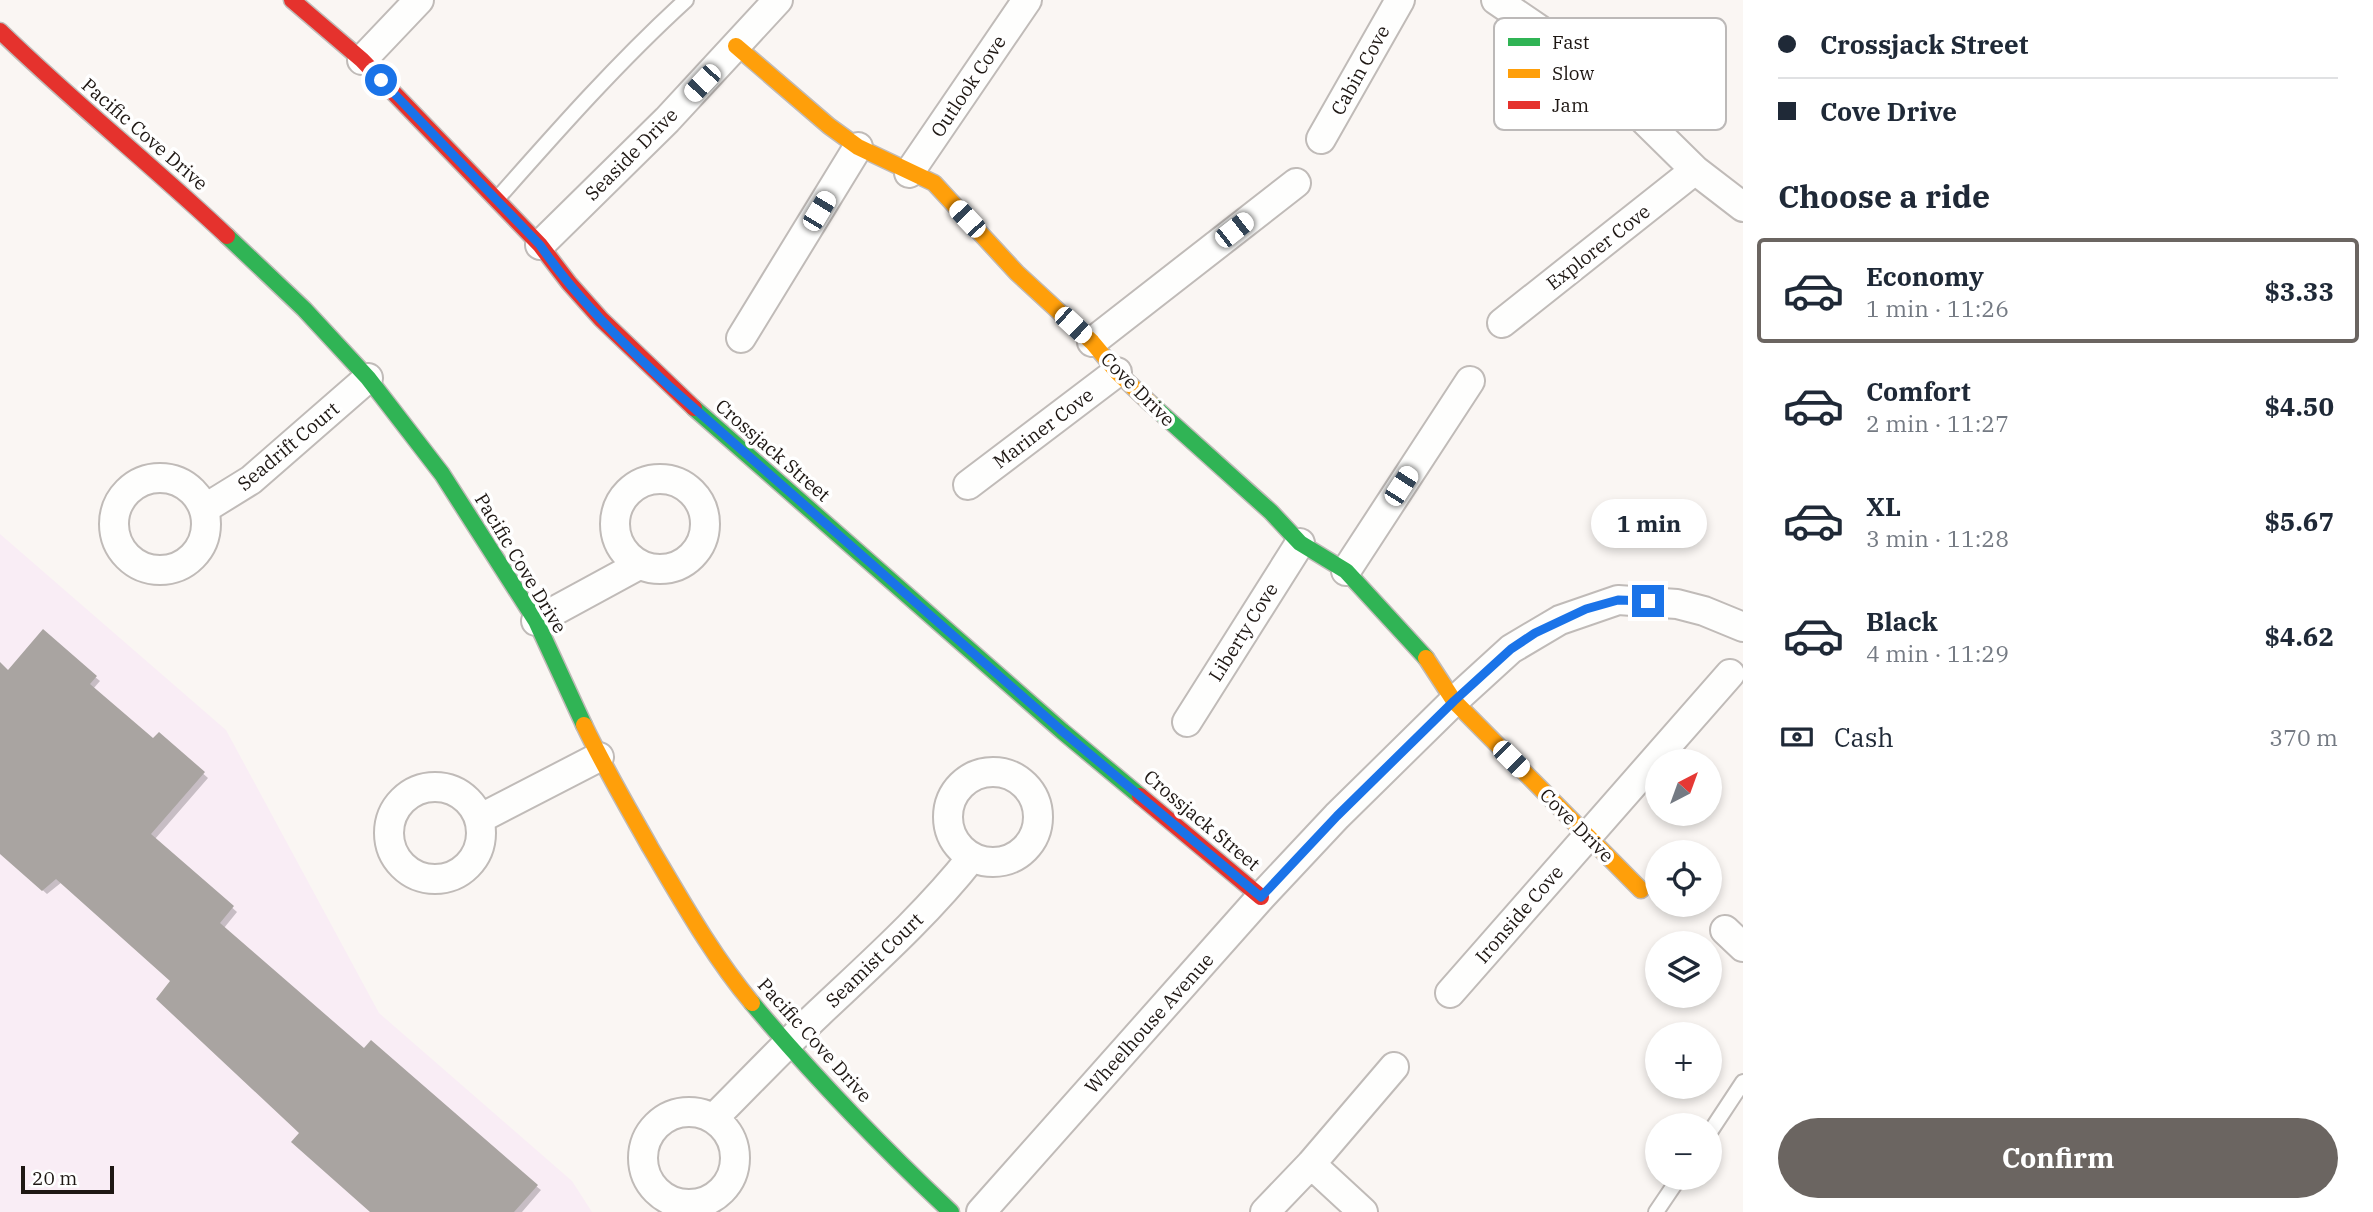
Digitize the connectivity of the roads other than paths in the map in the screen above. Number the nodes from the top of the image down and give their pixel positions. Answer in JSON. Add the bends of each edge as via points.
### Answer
{"nodes":[{"id":1,"x":292,"y":0,"type":"edge"},
{"id":2,"x":419,"y":0,"type":"edge"},
{"id":3,"x":687,"y":0,"type":"edge"},
{"id":4,"x":778,"y":0,"type":"edge"},
{"id":5,"x":1027,"y":0,"type":"edge"},
{"id":6,"x":1399,"y":0,"type":"edge"},
{"id":7,"x":1496,"y":0,"type":"edge"},
{"id":8,"x":1522,"y":18,"type":"edge"},
{"id":9,"x":0,"y":31,"type":"edge"},
{"id":10,"x":736,"y":46,"type":"junction"},
{"id":11,"x":362,"y":60,"type":"junction"},
{"id":12,"x":1654,"y":130,"type":"edge"},
{"id":13,"x":1321,"y":139,"type":"dead end"},
{"id":14,"x":858,"y":147,"type":"junction"},
{"id":15,"x":1695,"y":170,"type":"junction"},
{"id":16,"x":909,"y":173,"type":"junction"},
{"id":17,"x":1296,"y":183,"type":"dead end"},
{"id":18,"x":496,"y":200,"type":"junction"},
{"id":19,"x":1743,"y":207,"type":"edge"},
{"id":20,"x":540,"y":245,"type":"junction"},
{"id":21,"x":1502,"y":324,"type":"dead end"},
{"id":22,"x":741,"y":338,"type":"dead end"},
{"id":23,"x":1092,"y":342,"type":"junction"},
{"id":24,"x":1118,"y":372,"type":"junction"},
{"id":25,"x":368,"y":378,"type":"junction"},
{"id":26,"x":1469,"y":381,"type":"dead end"},
{"id":27,"x":968,"y":485,"type":"dead end"},
{"id":28,"x":204,"y":509,"type":"dead end"},
{"id":29,"x":1300,"y":543,"type":"junction"},
{"id":30,"x":639,"y":565,"type":"dead end"},
{"id":31,"x":1346,"y":571,"type":"junction"},
{"id":32,"x":536,"y":621,"type":"junction"},
{"id":33,"x":1743,"y":627,"type":"edge"},
{"id":34,"x":1730,"y":674,"type":"dead end"},
{"id":35,"x":1454,"y":701,"type":"junction"},
{"id":36,"x":1187,"y":722,"type":"dead end"},
{"id":37,"x":599,"y":757,"type":"junction"},
{"id":38,"x":479,"y":819,"type":"dead end"},
{"id":39,"x":1587,"y":836,"type":"junction"},
{"id":40,"x":972,"y":858,"type":"dead end"},
{"id":41,"x":1641,"y":890,"type":"dead end"},
{"id":42,"x":1261,"y":897,"type":"junction"},
{"id":43,"x":1450,"y":993,"type":"dead end"},
{"id":44,"x":786,"y":1044,"type":"junction"},
{"id":45,"x":1394,"y":1067,"type":"dead end"},
{"id":46,"x":1743,"y":1082,"type":"edge"},
{"id":47,"x":1722,"y":1114,"type":"edge"},
{"id":48,"x":714,"y":1118,"type":"dead end"},
{"id":49,"x":1311,"y":1164,"type":"junction"},
{"id":50,"x":1671,"y":1190,"type":"edge"},
{"id":51,"x":951,"y":1212,"type":"edge"},
{"id":52,"x":981,"y":1212,"type":"edge"},
{"id":53,"x":1265,"y":1212,"type":"edge"},
{"id":54,"x":1363,"y":1212,"type":"edge"},
{"id":55,"x":1656,"y":1212,"type":"edge"}],
"edges":[{"from":1,"to":11,"type":"street","name":"Crossjack Street"},
{"from":2,"to":11,"type":"street"},
{"from":3,"to":18,"type":"lane","via":[[597,87]]},
{"from":4,"to":10,"type":"street","name":"Seaside Drive"},
{"from":5,"to":16,"type":"street","name":"Outlook Cove"},
{"from":6,"to":13,"type":"street","name":"Cabin Cove"},
{"from":7,"to":8,"type":"street"},
{"from":9,"to":25,"type":"street","name":"Pacific Cove Drive","via":[[183,194],[304,309]]},
{"from":10,"to":14,"type":"street","name":"Cove Drive"},
{"from":10,"to":20,"type":"street","name":"Seaside Drive"},
{"from":11,"to":18,"type":"street","name":"Crossjack Street"},
{"from":12,"to":15,"type":"street"},
{"from":14,"to":16,"type":"street","name":"Cove Drive"},
{"from":14,"to":22,"type":"street"},
{"from":15,"to":19,"type":"street"},
{"from":15,"to":21,"type":"street","name":"Explorer Cove"},
{"from":16,"to":23,"type":"street","name":"Cove Drive","via":[[934,183],[1017,273]]},
{"from":17,"to":23,"type":"street"},
{"from":18,"to":20,"type":"street","name":"Crossjack Street"},
{"from":20,"to":42,"type":"street","name":"Crossjack Street","via":[[613,333],[670,387],[1062,731]]},
{"from":23,"to":24,"type":"street","name":"Cove Drive"},
{"from":24,"to":27,"type":"street","name":"Mariner Cove"},
{"from":24,"to":29,"type":"street","name":"Cove Drive"},
{"from":25,"to":28,"type":"street","name":"Seadrift Court","via":[[251,480]]},
{"from":25,"to":32,"type":"street","name":"Pacific Cove Drive","via":[[442,474]]},
{"from":26,"to":31,"type":"street"},
{"from":29,"to":31,"type":"street","name":"Cove Drive"},
{"from":29,"to":36,"type":"street","name":"Liberty Cove"},
{"from":30,"to":32,"type":"street"},
{"from":31,"to":35,"type":"street","name":"Cove Drive","via":[[1423,653]]},
{"from":32,"to":37,"type":"street","name":"Pacific Cove Drive"},
{"from":33,"to":35,"type":"street","via":[[1677,604],[1618,600],[1535,633]]},
{"from":34,"to":39,"type":"street","name":"Ironside Cove"},
{"from":35,"to":39,"type":"street","name":"Cove Drive"},
{"from":35,"to":42,"type":"street","name":"Wheelhouse Avenue"},
{"from":37,"to":38,"type":"street"},
{"from":37,"to":44,"type":"street","name":"Pacific Cove Drive","via":[[696,926],[725,970]]},
{"from":39,"to":41,"type":"street","name":"Cove Drive"},
{"from":39,"to":43,"type":"street","name":"Ironside Cove"},
{"from":40,"to":44,"type":"street","name":"Seamist Court","via":[[892,944]]},
{"from":42,"to":52,"type":"street","name":"Wheelhouse Avenue"},
{"from":44,"to":48,"type":"street","name":"Seamist Court"},
{"from":44,"to":51,"type":"street","name":"Pacific Cove Drive"},
{"from":45,"to":49,"type":"street"},
{"from":46,"to":47,"type":"lane"},
{"from":49,"to":53,"type":"street"},
{"from":49,"to":54,"type":"street"},
{"from":50,"to":55,"type":"lane"}]}
